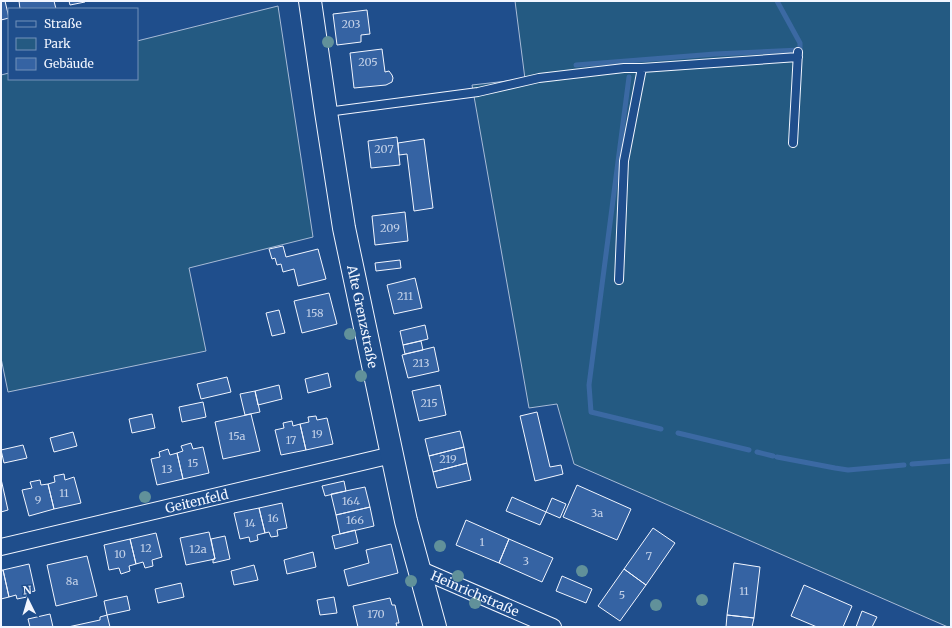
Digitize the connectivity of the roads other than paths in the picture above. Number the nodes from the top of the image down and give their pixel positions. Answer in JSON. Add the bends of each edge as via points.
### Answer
{"nodes":[{"id":1,"x":310,"y":1,"type":"edge"},
{"id":2,"x":642,"y":68,"type":"junction"},
{"id":3,"x":326,"y":112,"type":"junction"},
{"id":4,"x":793,"y":143,"type":"dead end"},
{"id":5,"x":619,"y":280,"type":"dead end"},
{"id":6,"x":392,"y":455,"type":"junction"},
{"id":7,"x":1,"y":547,"type":"edge"},
{"id":8,"x":420,"y":569,"type":"junction"},
{"id":9,"x":436,"y":627,"type":"edge"},
{"id":10,"x":553,"y":627,"type":"edge"}],
"edges":[{"from":1,"to":3,"type":"street","name":"Alte Grenzstraße"},
{"from":2,"to":3,"type":"lane","via":[[539,78],[478,92]]},
{"from":2,"to":4,"type":"lane","via":[[798,54]]},
{"from":2,"to":5,"type":"lane","via":[[624,161]]},
{"from":3,"to":6,"type":"street","name":"Alte Grenzstraße","via":[[344,228]]},
{"from":6,"to":7,"type":"street","name":"Geitenfeld"},
{"from":6,"to":8,"type":"street","name":"Alte Grenzstraße","via":[[406,521]]},
{"from":8,"to":9,"type":"street","name":"Alte Grenzstraße"},
{"from":8,"to":10,"type":"street","name":"Heinrichstraße"}]}
